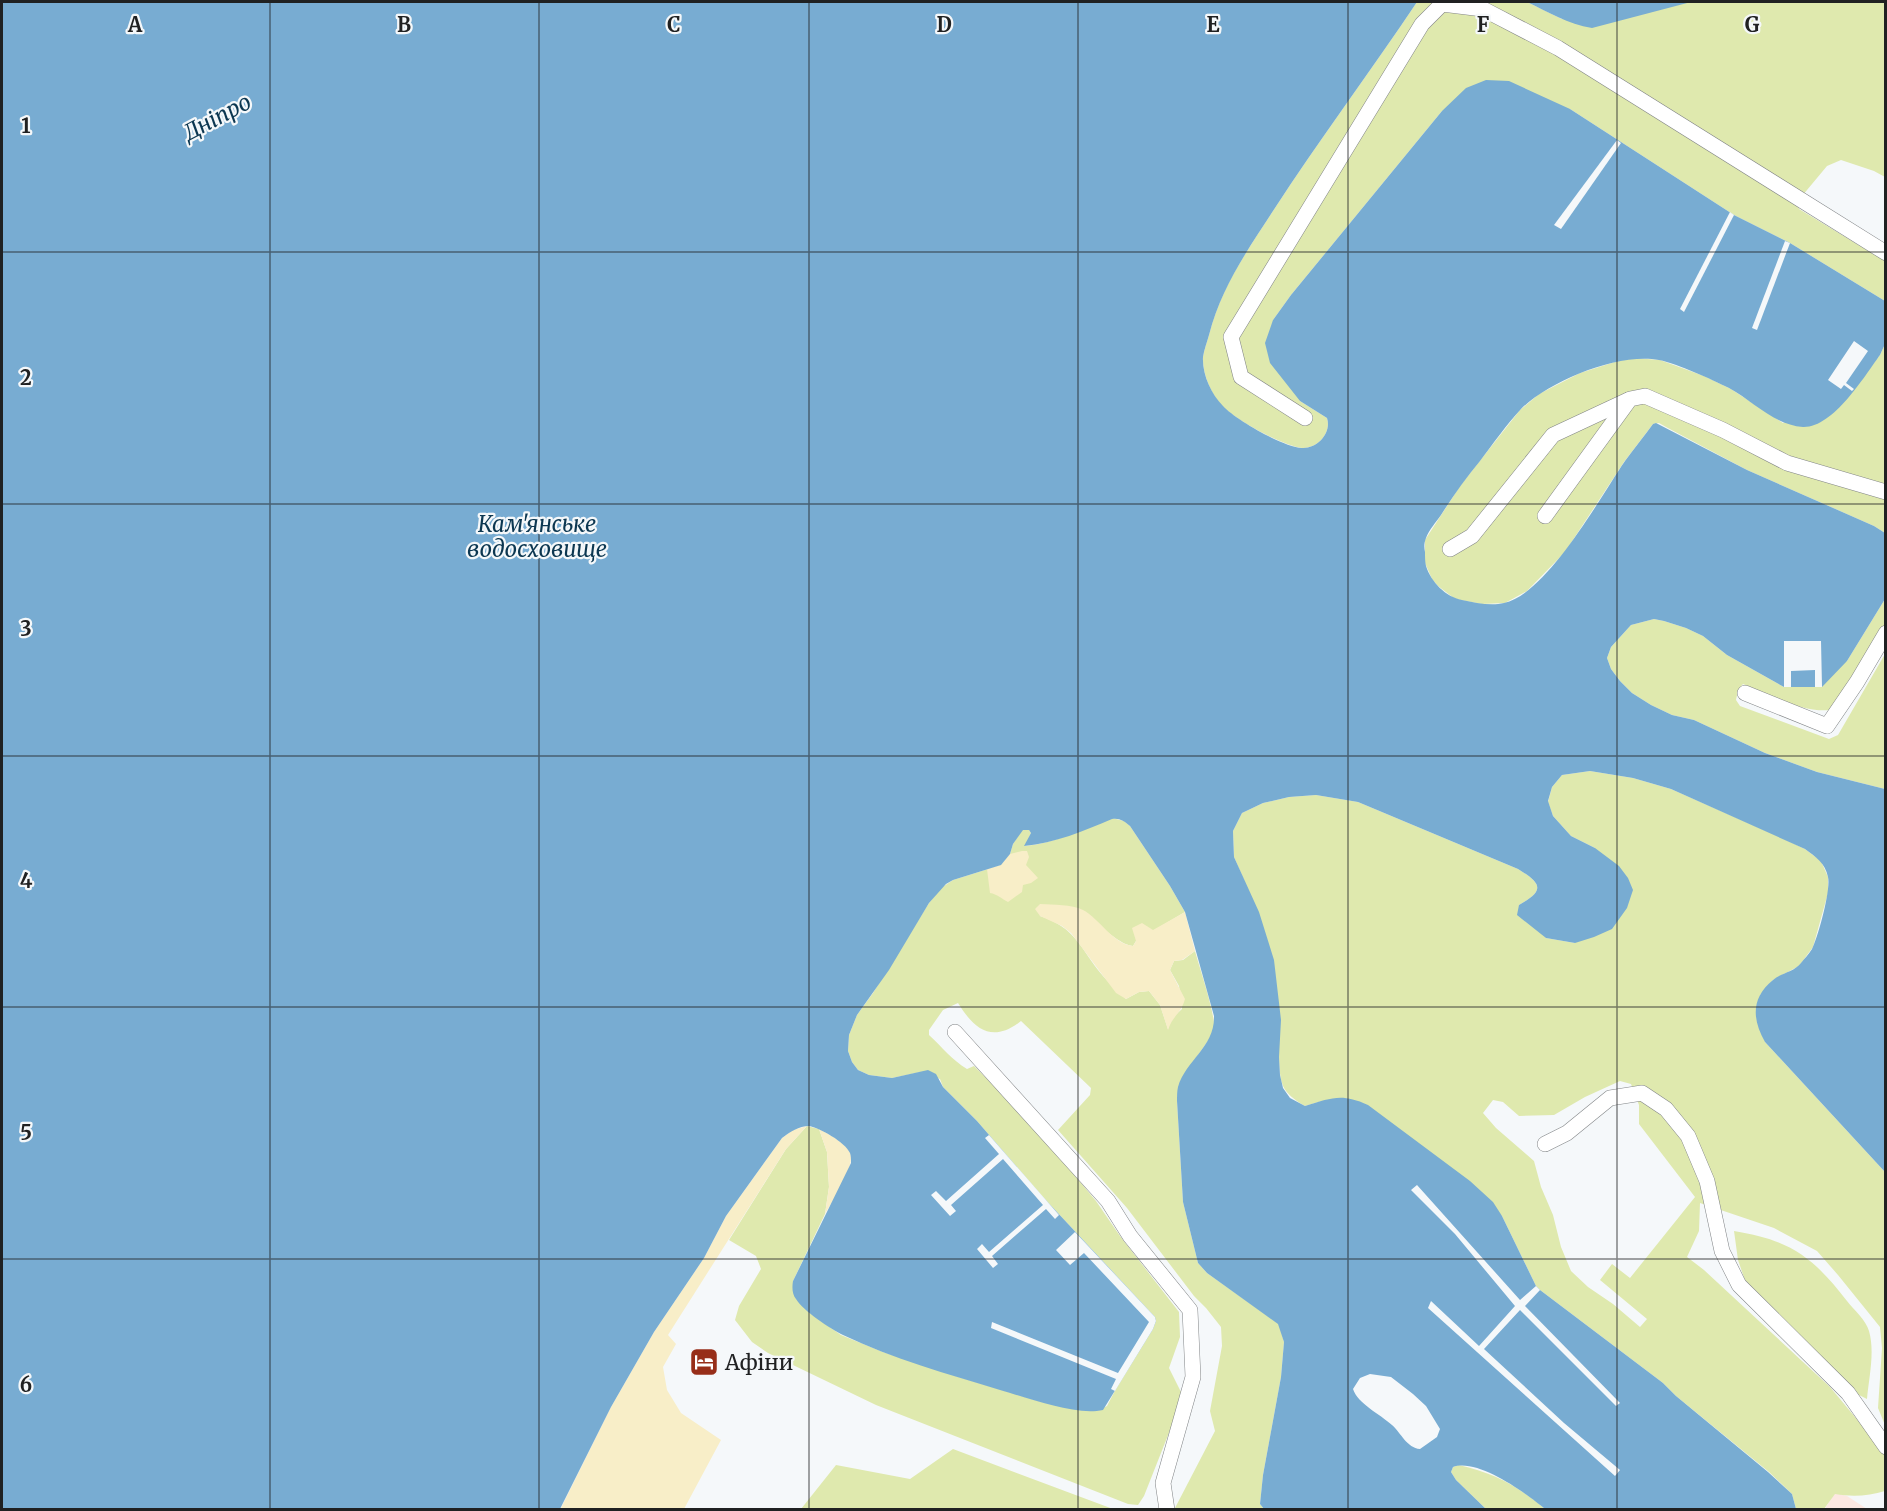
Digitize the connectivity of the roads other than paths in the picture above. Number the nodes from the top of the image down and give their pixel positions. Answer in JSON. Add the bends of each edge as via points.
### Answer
{"nodes":[{"id":1,"x":1886,"y":253,"type":"edge"},
{"id":2,"x":1630,"y":399,"type":"junction"},
{"id":3,"x":1305,"y":418,"type":"dead end"},
{"id":4,"x":1886,"y":492,"type":"edge"},
{"id":5,"x":1545,"y":516,"type":"dead end"},
{"id":6,"x":1450,"y":549,"type":"dead end"},
{"id":7,"x":1886,"y":633,"type":"edge"},
{"id":8,"x":1745,"y":693,"type":"dead end"},
{"id":9,"x":954,"y":1032,"type":"dead end"},
{"id":10,"x":1545,"y":1144,"type":"dead end"},
{"id":11,"x":1886,"y":1447,"type":"edge"},
{"id":12,"x":1167,"y":1509,"type":"edge"}],
"edges":[{"from":1,"to":3,"type":"street","via":[[1558,48],[1483,9],[1442,4],[1422,24],[1231,337],[1241,377]]},
{"from":2,"to":4,"type":"street","via":[[1645,396],[1787,463]]},
{"from":2,"to":5,"type":"street"},
{"from":2,"to":6,"type":"street","via":[[1552,435],[1472,536]]},
{"from":7,"to":8,"type":"street","via":[[1827,726]]},
{"from":9,"to":12,"type":"street","via":[[1108,1201],[1130,1236],[1190,1310],[1193,1377],[1163,1483]]},
{"from":10,"to":11,"type":"street","via":[[1567,1133],[1610,1098],[1642,1093],[1666,1109],[1688,1136],[1707,1181],[1722,1251],[1739,1285],[1848,1393]]}]}
